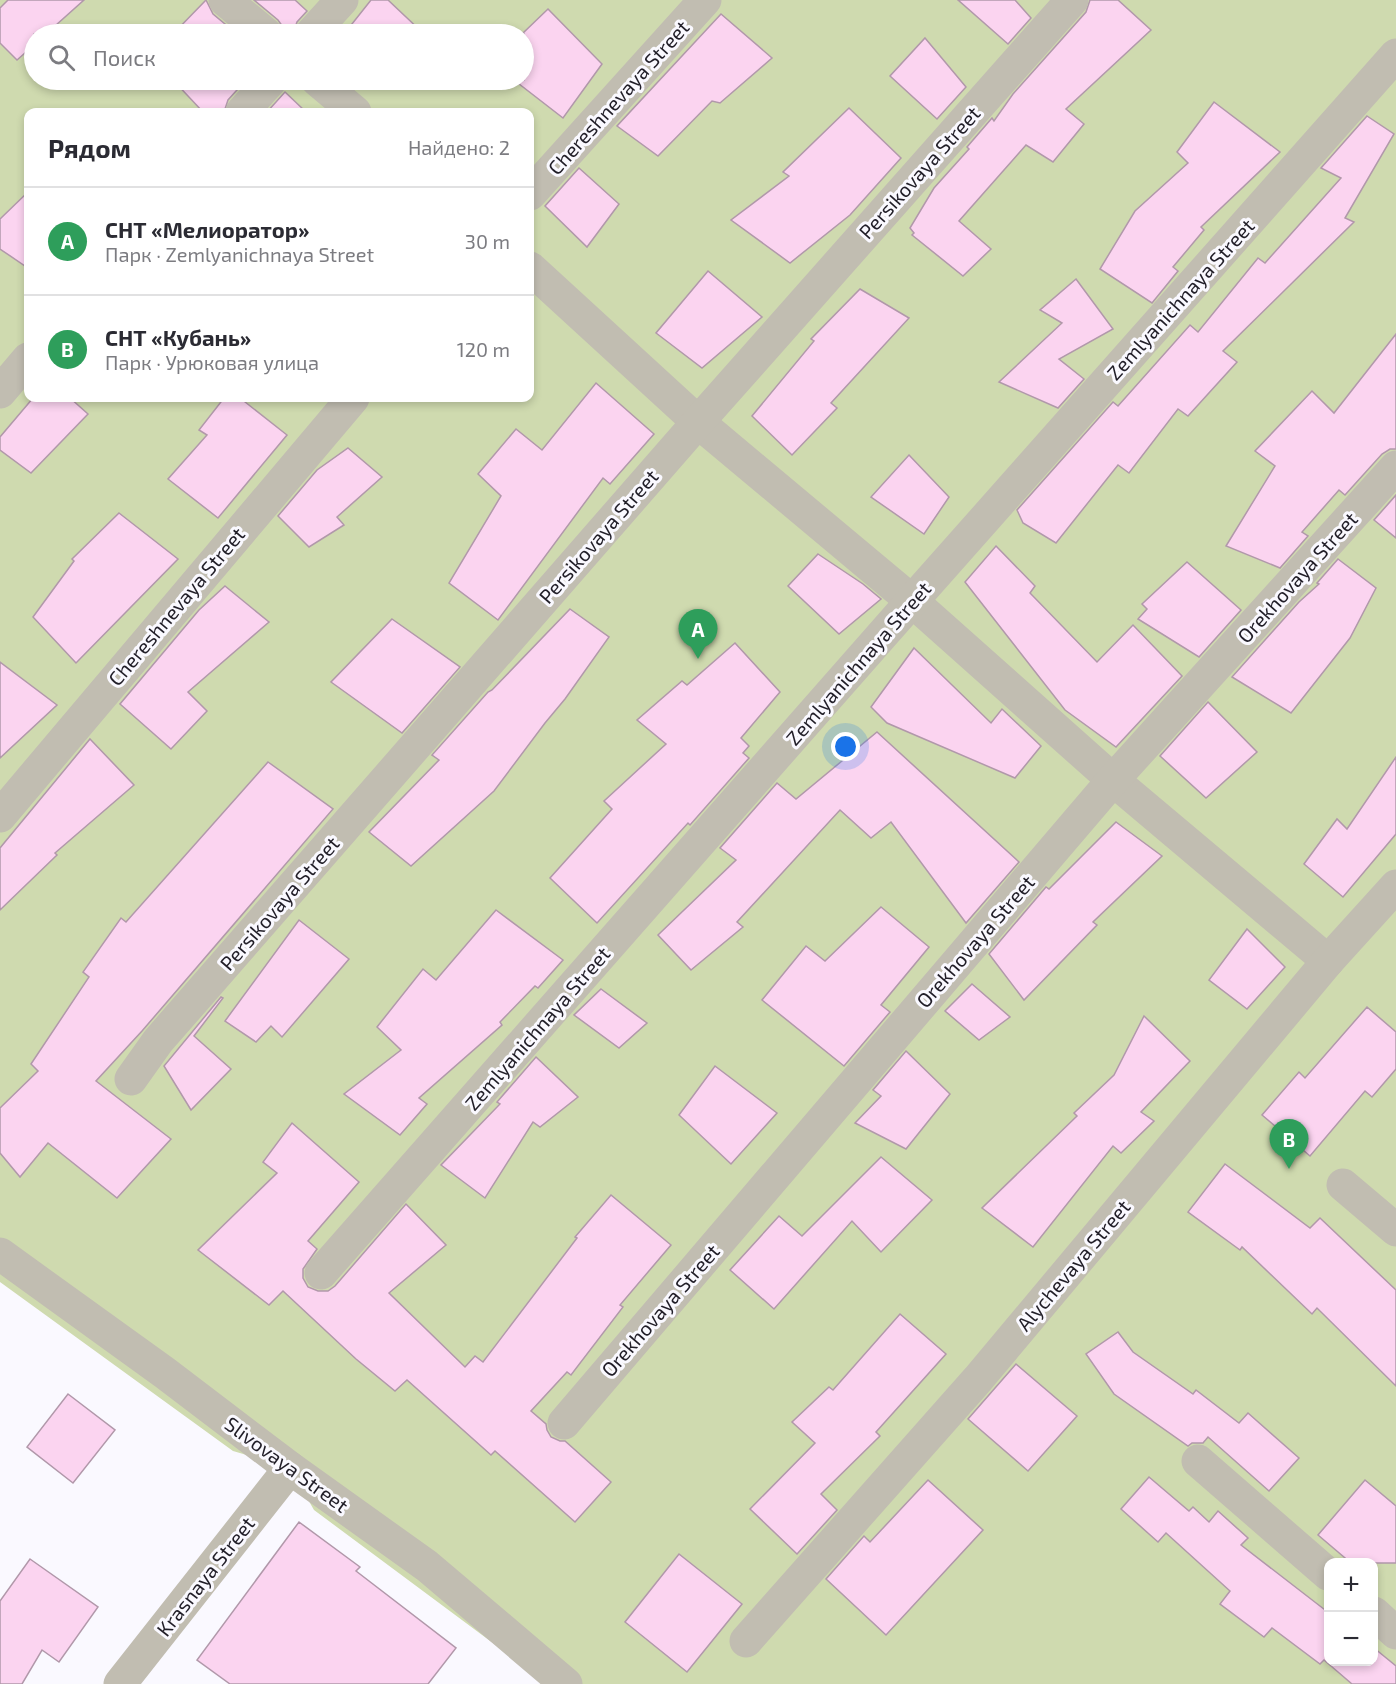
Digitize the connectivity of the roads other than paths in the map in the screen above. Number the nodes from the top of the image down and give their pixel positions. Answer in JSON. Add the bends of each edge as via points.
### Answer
{"nodes":[{"id":1,"x":225,"y":0,"type":"edge"},
{"id":2,"x":342,"y":0,"type":"edge"},
{"id":3,"x":705,"y":0,"type":"edge"},
{"id":4,"x":1072,"y":0,"type":"edge"},
{"id":5,"x":254,"y":24,"type":"edge"},
{"id":6,"x":320,"y":24,"type":"edge"},
{"id":7,"x":1396,"y":55,"type":"edge"},
{"id":8,"x":262,"y":90,"type":"edge"},
{"id":9,"x":329,"y":90,"type":"edge"},
{"id":10,"x":246,"y":108,"type":"edge"},
{"id":11,"x":350,"y":108,"type":"edge"},
{"id":12,"x":534,"y":190,"type":"edge"},
{"id":13,"x":534,"y":272,"type":"edge"},
{"id":14,"x":24,"y":364,"type":"edge"},
{"id":15,"x":0,"y":392,"type":"edge"},
{"id":16,"x":349,"y":402,"type":"edge"},
{"id":17,"x":698,"y":422,"type":"junction"},
{"id":18,"x":1396,"y":467,"type":"edge"},
{"id":19,"x":912,"y":601,"type":"junction"},
{"id":20,"x":1113,"y":780,"type":"junction"},
{"id":21,"x":0,"y":816,"type":"edge"},
{"id":22,"x":1396,"y":886,"type":"edge"},
{"id":23,"x":1328,"y":961,"type":"junction"},
{"id":24,"x":131,"y":1079,"type":"dead end"},
{"id":25,"x":1343,"y":1185,"type":"dead end"},
{"id":26,"x":1396,"y":1230,"type":"edge"},
{"id":27,"x":0,"y":1254,"type":"edge"},
{"id":28,"x":321,"y":1273,"type":"dead end"},
{"id":29,"x":564,"y":1423,"type":"dead end"},
{"id":30,"x":1198,"y":1461,"type":"dead end"},
{"id":31,"x":290,"y":1468,"type":"junction"},
{"id":32,"x":1324,"y":1570,"type":"edge"},
{"id":33,"x":1378,"y":1617,"type":"edge"},
{"id":34,"x":1396,"y":1633,"type":"edge"},
{"id":35,"x":746,"y":1641,"type":"dead end"},
{"id":36,"x":120,"y":1684,"type":"edge"},
{"id":37,"x":566,"y":1684,"type":"edge"}],
"edges":[{"from":1,"to":5,"type":"street"},
{"from":2,"to":6,"type":"street"},
{"from":3,"to":12,"type":"street","name":"Chereshnevaya Street"},
{"from":4,"to":17,"type":"street","name":"Persikovaya Street"},
{"from":7,"to":19,"type":"street","name":"Zemlyanichnaya Street"},
{"from":8,"to":10,"type":"street"},
{"from":9,"to":11,"type":"street"},
{"from":13,"to":17,"type":"street"},
{"from":14,"to":15,"type":"street"},
{"from":16,"to":21,"type":"street","name":"Chereshnevaya Street"},
{"from":17,"to":19,"type":"street"},
{"from":17,"to":24,"type":"street","name":"Persikovaya Street","via":[[158,1041]]},
{"from":18,"to":20,"type":"street","name":"Orekhovaya Street"},
{"from":19,"to":20,"type":"street"},
{"from":19,"to":28,"type":"street","name":"Zemlyanichnaya Street"},
{"from":20,"to":23,"type":"street"},
{"from":20,"to":29,"type":"street","name":"Orekhovaya Street"},
{"from":22,"to":23,"type":"street","name":"Alychevaya Street"},
{"from":23,"to":35,"type":"street","name":"Alychevaya Street","via":[[978,1379]]},
{"from":25,"to":26,"type":"street"},
{"from":27,"to":31,"type":"street","name":"Slivovaya Street"},
{"from":30,"to":32,"type":"street"},
{"from":31,"to":36,"type":"street","name":"Krasnaya Street"},
{"from":31,"to":37,"type":"street","name":"Slivovaya Street","via":[[427,1566]]},
{"from":33,"to":34,"type":"street"}]}
